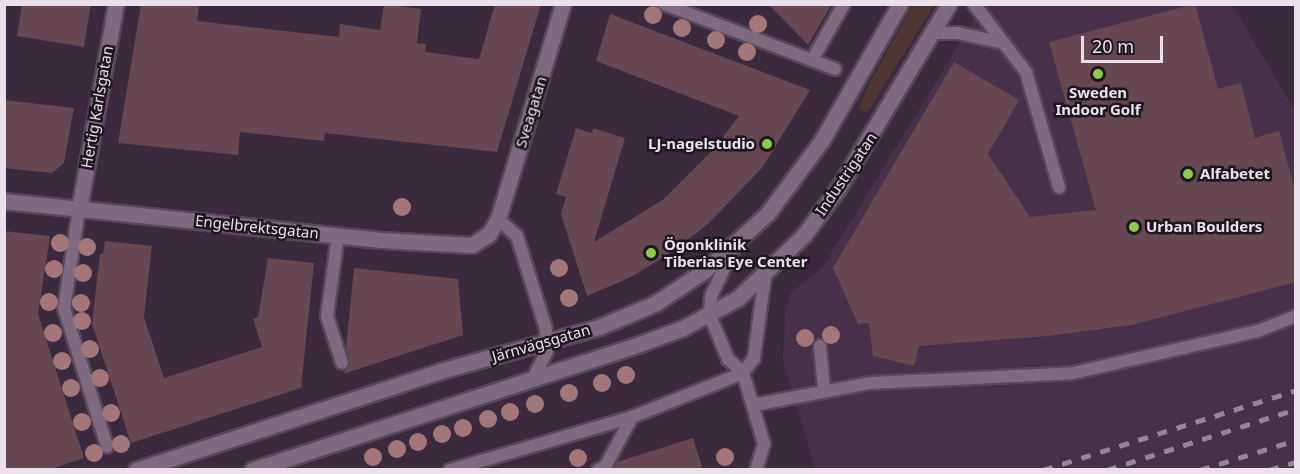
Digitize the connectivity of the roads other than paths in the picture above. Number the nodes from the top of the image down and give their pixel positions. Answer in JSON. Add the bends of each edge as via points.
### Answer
{"nodes":[{"id":1,"x":116,"y":4,"type":"edge"},
{"id":2,"x":563,"y":4,"type":"edge"},
{"id":3,"x":664,"y":4,"type":"edge"},
{"id":4,"x":844,"y":4,"type":"edge"},
{"id":5,"x":900,"y":4,"type":"edge"},
{"id":6,"x":949,"y":4,"type":"edge"},
{"id":7,"x":974,"y":4,"type":"edge"},
{"id":8,"x":932,"y":33,"type":"junction"},
{"id":9,"x":1003,"y":43,"type":"junction"},
{"id":10,"x":812,"y":60,"type":"junction"},
{"id":11,"x":835,"y":69,"type":"dead end"},
{"id":12,"x":1059,"y":187,"type":"dead end"},
{"id":13,"x":4,"y":201,"type":"edge"},
{"id":14,"x":79,"y":209,"type":"junction"},
{"id":15,"x":498,"y":219,"type":"junction"},
{"id":16,"x":338,"y":236,"type":"junction"},
{"id":17,"x":735,"y":245,"type":"junction"},
{"id":18,"x":765,"y":276,"type":"junction"},
{"id":19,"x":710,"y":316,"type":"junction"},
{"id":20,"x":1296,"y":316,"type":"edge"},
{"id":21,"x":548,"y":342,"type":"junction"},
{"id":22,"x":820,"y":346,"type":"dead end"},
{"id":23,"x":342,"y":363,"type":"dead end"},
{"id":24,"x":743,"y":372,"type":"junction"},
{"id":25,"x":533,"y":379,"type":"junction"},
{"id":26,"x":824,"y":390,"type":"junction"},
{"id":27,"x":753,"y":405,"type":"junction"},
{"id":28,"x":632,"y":417,"type":"junction"},
{"id":29,"x":107,"y":446,"type":"dead end"},
{"id":30,"x":136,"y":470,"type":"edge"},
{"id":31,"x":252,"y":470,"type":"edge"},
{"id":32,"x":450,"y":470,"type":"edge"},
{"id":33,"x":598,"y":470,"type":"edge"},
{"id":34,"x":756,"y":470,"type":"edge"}],
"edges":[{"from":1,"to":14,"type":"main road","name":"Hertig Karlsgatan"},
{"from":2,"to":15,"type":"main road","name":"Sveagatan"},
{"from":3,"to":10,"type":"lane"},
{"from":4,"to":10,"type":"lane"},
{"from":5,"to":17,"type":"main road","name":"Järnvägsgatan","via":[[795,179]]},
{"from":6,"to":8,"type":"main road","name":"Industrigatan"},
{"from":7,"to":9,"type":"lane"},
{"from":8,"to":9,"type":"lane","via":[[958,33]]},
{"from":8,"to":18,"type":"main road","name":"Industrigatan","via":[[839,187],[804,235]]},
{"from":9,"to":12,"type":"lane","via":[[1026,72]]},
{"from":10,"to":11,"type":"lane"},
{"from":13,"to":14,"type":"main road","name":"Engelbrektsgatan"},
{"from":14,"to":16,"type":"main road","name":"Engelbrektsgatan"},
{"from":14,"to":29,"type":"lane","via":[[64,308]]},
{"from":15,"to":16,"type":"main road","name":"Engelbrektsgatan","via":[[481,241],[460,247]]},
{"from":15,"to":21,"type":"lane","via":[[517,237]]},
{"from":16,"to":23,"type":"lane","via":[[327,316]]},
{"from":17,"to":19,"type":"lane","via":[[717,278]]},
{"from":17,"to":21,"type":"main road","name":"Järnvägsgatan","via":[[656,303],[599,327]]},
{"from":18,"to":19,"type":"main road","name":"Industrigatan"},
{"from":18,"to":24,"type":"lane","via":[[754,358]]},
{"from":19,"to":24,"type":"lane","via":[[728,359]]},
{"from":19,"to":25,"type":"main road","name":"Järnvägsgatan"},
{"from":20,"to":26,"type":"lane","via":[[1258,331],[1073,373]]},
{"from":21,"to":25,"type":"lane"},
{"from":21,"to":30,"type":"main road","name":"Järnvägsgatan","via":[[440,371]]},
{"from":22,"to":26,"type":"lane"},
{"from":24,"to":27,"type":"lane"},
{"from":24,"to":28,"type":"lane"},
{"from":25,"to":31,"type":"main road","name":"Järnvägsgatan"},
{"from":26,"to":27,"type":"lane"},
{"from":27,"to":34,"type":"lane","via":[[764,444]]},
{"from":28,"to":32,"type":"lane"},
{"from":28,"to":33,"type":"lane","via":[[605,468]]}]}
